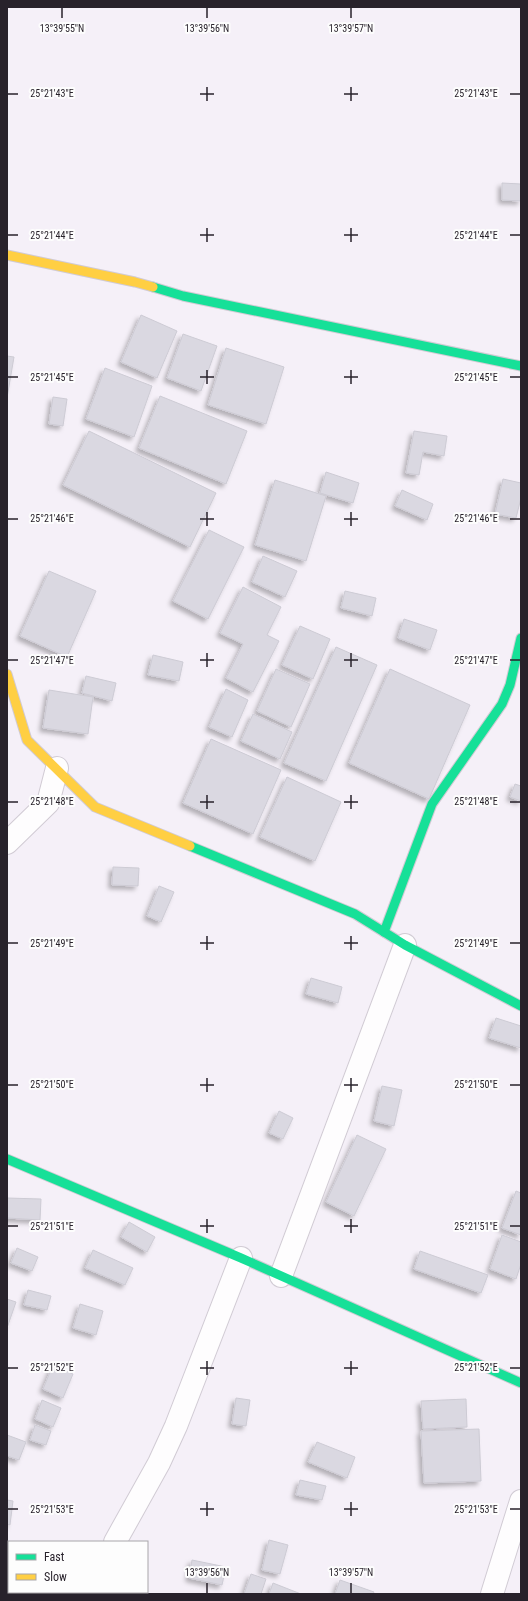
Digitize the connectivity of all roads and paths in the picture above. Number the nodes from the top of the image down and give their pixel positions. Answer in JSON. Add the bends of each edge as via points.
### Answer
{"nodes":[{"id":1,"x":7,"y":256,"type":"edge"},
{"id":2,"x":521,"y":366,"type":"edge"},
{"id":3,"x":521,"y":638,"type":"edge"},
{"id":4,"x":7,"y":674,"type":"edge"},
{"id":5,"x":57,"y":768,"type":"junction"},
{"id":6,"x":7,"y":844,"type":"edge"},
{"id":7,"x":384,"y":932,"type":"junction"},
{"id":8,"x":405,"y":945,"type":"junction"},
{"id":9,"x":521,"y":1006,"type":"edge"},
{"id":10,"x":7,"y":1159,"type":"edge"},
{"id":11,"x":241,"y":1258,"type":"junction"},
{"id":12,"x":281,"y":1276,"type":"junction"},
{"id":13,"x":521,"y":1383,"type":"edge"},
{"id":14,"x":521,"y":1501,"type":"edge"},
{"id":15,"x":116,"y":1541,"type":"edge"},
{"id":16,"x":492,"y":1594,"type":"edge"}],
"edges":[{"from":1,"to":2,"type":"street","via":[[135,282],[183,296]]},
{"from":3,"to":7,"type":"street","via":[[510,685],[502,704],[432,804]]},
{"from":4,"to":5,"type":"street","via":[[27,740]]},
{"from":5,"to":6,"type":"street","via":[[48,802]]},
{"from":5,"to":7,"type":"street","via":[[95,807],[355,914]]},
{"from":7,"to":8,"type":"street"},
{"from":8,"to":9,"type":"street"},
{"from":8,"to":12,"type":"street"},
{"from":10,"to":11,"type":"street"},
{"from":11,"to":12,"type":"street"},
{"from":11,"to":15,"type":"street","via":[[176,1426],[159,1463]]},
{"from":12,"to":13,"type":"street"},
{"from":14,"to":16,"type":"street"}]}
